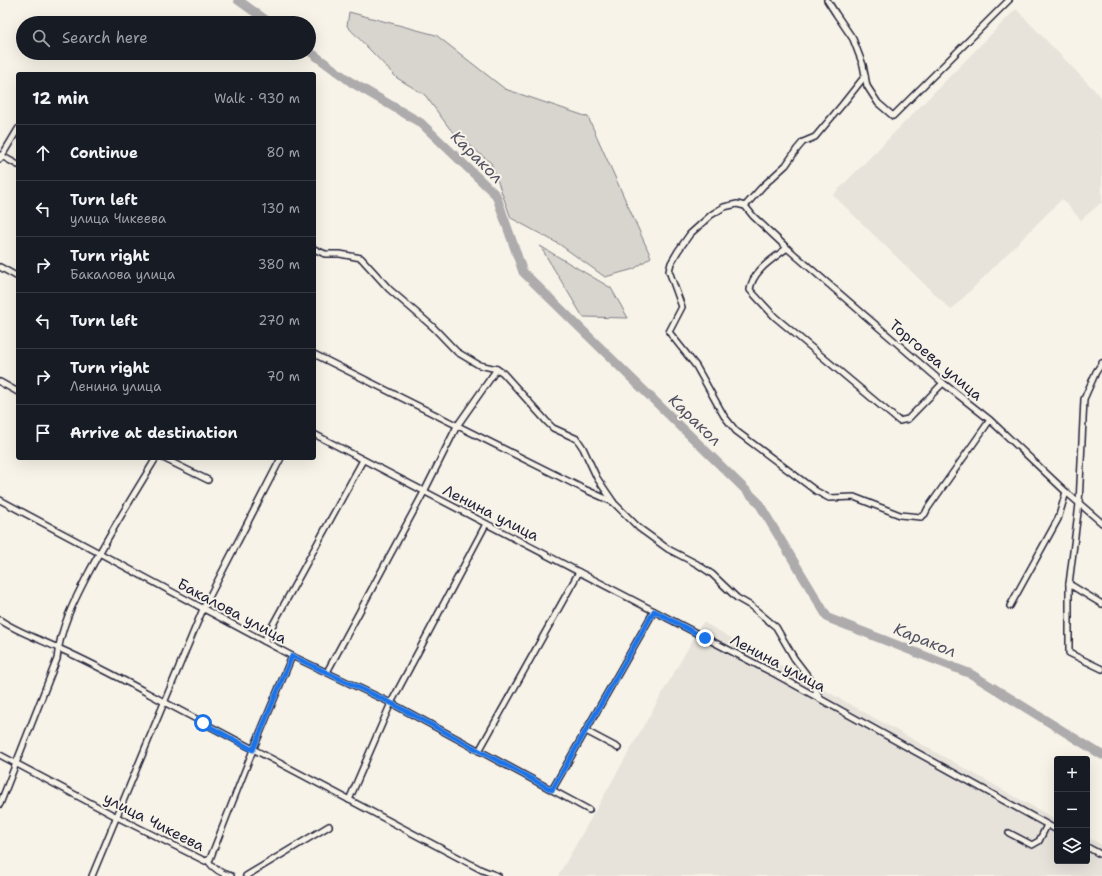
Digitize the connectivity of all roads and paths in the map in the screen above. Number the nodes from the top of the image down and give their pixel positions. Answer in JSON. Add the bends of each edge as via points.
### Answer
{"nodes":[{"id":1,"x":827,"y":0,"type":"edge"},
{"id":2,"x":1009,"y":0,"type":"edge"},
{"id":3,"x":865,"y":76,"type":"junction"},
{"id":4,"x":16,"y":132,"type":"edge"},
{"id":5,"x":1,"y":156,"type":"edge"},
{"id":6,"x":16,"y":164,"type":"edge"},
{"id":7,"x":745,"y":206,"type":"junction"},
{"id":8,"x":787,"y":248,"type":"junction"},
{"id":9,"x":316,"y":250,"type":"edge"},
{"id":10,"x":0,"y":267,"type":"edge"},
{"id":11,"x":16,"y":276,"type":"edge"},
{"id":12,"x":316,"y":355,"type":"edge"},
{"id":13,"x":1102,"y":363,"type":"edge"},
{"id":14,"x":497,"y":369,"type":"junction"},
{"id":15,"x":0,"y":382,"type":"edge"},
{"id":16,"x":943,"y":383,"type":"junction"},
{"id":17,"x":16,"y":391,"type":"edge"},
{"id":18,"x":990,"y":420,"type":"junction"},
{"id":19,"x":457,"y":426,"type":"junction"},
{"id":20,"x":316,"y":435,"type":"edge"},
{"id":21,"x":155,"y":460,"type":"edge"},
{"id":22,"x":167,"y":460,"type":"edge"},
{"id":23,"x":280,"y":460,"type":"edge"},
{"id":24,"x":363,"y":460,"type":"junction"},
{"id":25,"x":208,"y":480,"type":"dead end"},
{"id":26,"x":424,"y":492,"type":"junction"},
{"id":27,"x":1066,"y":492,"type":"junction"},
{"id":28,"x":0,"y":500,"type":"edge"},
{"id":29,"x":614,"y":502,"type":"junction"},
{"id":30,"x":1079,"y":504,"type":"junction"},
{"id":31,"x":1102,"y":523,"type":"edge"},
{"id":32,"x":486,"y":524,"type":"junction"},
{"id":33,"x":99,"y":554,"type":"junction"},
{"id":34,"x":578,"y":572,"type":"junction"},
{"id":35,"x":1069,"y":584,"type":"junction"},
{"id":36,"x":1102,"y":604,"type":"edge"},
{"id":37,"x":1010,"y":606,"type":"dead end"},
{"id":38,"x":203,"y":609,"type":"junction"},
{"id":39,"x":654,"y":611,"type":"junction"},
{"id":40,"x":0,"y":620,"type":"edge"},
{"id":41,"x":264,"y":641,"type":"junction"},
{"id":42,"x":58,"y":648,"type":"junction"},
{"id":43,"x":292,"y":656,"type":"junction"},
{"id":44,"x":1102,"y":669,"type":"edge"},
{"id":45,"x":327,"y":672,"type":"junction"},
{"id":46,"x":820,"y":699,"type":"junction"},
{"id":47,"x":164,"y":702,"type":"junction"},
{"id":48,"x":391,"y":703,"type":"junction"},
{"id":49,"x":586,"y":731,"type":"junction"},
{"id":50,"x":618,"y":748,"type":"dead end"},
{"id":51,"x":253,"y":750,"type":"junction"},
{"id":52,"x":479,"y":751,"type":"junction"},
{"id":53,"x":0,"y":755,"type":"edge"},
{"id":54,"x":15,"y":764,"type":"junction"},
{"id":55,"x":552,"y":790,"type":"junction"},
{"id":56,"x":349,"y":800,"type":"junction"},
{"id":57,"x":0,"y":804,"type":"edge"},
{"id":58,"x":589,"y":810,"type":"dead end"},
{"id":59,"x":116,"y":817,"type":"junction"},
{"id":60,"x":1047,"y":825,"type":"junction"},
{"id":61,"x":330,"y":826,"type":"dead end"},
{"id":62,"x":1054,"y":828,"type":"edge"},
{"id":63,"x":1009,"y":833,"type":"dead end"},
{"id":64,"x":1090,"y":849,"type":"edge"},
{"id":65,"x":1102,"y":855,"type":"edge"},
{"id":66,"x":208,"y":861,"type":"junction"},
{"id":67,"x":92,"y":876,"type":"edge"},
{"id":68,"x":228,"y":876,"type":"edge"},
{"id":69,"x":246,"y":876,"type":"edge"},
{"id":70,"x":498,"y":876,"type":"edge"}],
"edges":[{"from":1,"to":3,"type":"street","via":[[853,39]]},
{"from":2,"to":3,"type":"street","via":[[893,116],[878,103],[867,86]]},
{"from":3,"to":7,"type":"street","via":[[815,137],[800,145],[786,165]]},
{"from":4,"to":5,"type":"street"},
{"from":5,"to":6,"type":"street"},
{"from":7,"to":8,"type":"street","name":"Торгоева улица"},
{"from":7,"to":18,"type":"street","via":[[737,204],[724,207],[711,215],[690,234],[671,263],[670,271],[682,307],[669,332],[696,366],[724,416],[736,431],[829,498],[854,497],[900,515],[921,517]]},
{"from":8,"to":16,"type":"street","name":"Торгоева улица"},
{"from":8,"to":16,"type":"street","via":[[754,277],[751,284],[750,290],[775,318],[899,421],[908,418]]},
{"from":9,"to":14,"type":"street","via":[[325,254],[361,258],[389,289],[433,327],[457,352],[479,365]]},
{"from":10,"to":11,"type":"street"},
{"from":12,"to":19,"type":"street"},
{"from":13,"to":30,"type":"street","via":[[1084,399]]},
{"from":14,"to":19,"type":"street"},
{"from":14,"to":29,"type":"street","via":[[553,428],[577,438],[597,478]]},
{"from":15,"to":17,"type":"street"},
{"from":16,"to":18,"type":"street","name":"Торгоева улица"},
{"from":18,"to":27,"type":"street","name":"Торгоева улица"},
{"from":19,"to":26,"type":"street"},
{"from":19,"to":29,"type":"street"},
{"from":20,"to":24,"type":"street","name":"Ленина улица"},
{"from":21,"to":33,"type":"street"},
{"from":22,"to":25,"type":"street"},
{"from":23,"to":38,"type":"street"},
{"from":24,"to":26,"type":"street","name":"Ленина улица"},
{"from":24,"to":41,"type":"street"},
{"from":26,"to":32,"type":"street","name":"Ленина улица"},
{"from":26,"to":45,"type":"street"},
{"from":27,"to":30,"type":"street","name":"Торгоева улица"},
{"from":27,"to":37,"type":"street","via":[[1058,519]]},
{"from":28,"to":33,"type":"street","name":"Бакалова улица"},
{"from":29,"to":46,"type":"street","via":[[639,528],[668,549],[712,574],[737,598],[776,627]]},
{"from":30,"to":31,"type":"street","name":"Торгоева улица"},
{"from":30,"to":35,"type":"street"},
{"from":32,"to":34,"type":"street","name":"Ленина улица"},
{"from":32,"to":48,"type":"street"},
{"from":33,"to":38,"type":"street","name":"Бакалова улица"},
{"from":33,"to":42,"type":"street","via":[[70,609]]},
{"from":34,"to":39,"type":"street","name":"Ленина улица"},
{"from":34,"to":52,"type":"street"},
{"from":35,"to":36,"type":"street"},
{"from":35,"to":44,"type":"street","via":[[1069,653]]},
{"from":38,"to":41,"type":"street","name":"Бакалова улица"},
{"from":38,"to":47,"type":"street"},
{"from":39,"to":46,"type":"street","name":"Ленина улица"},
{"from":39,"to":49,"type":"street"},
{"from":40,"to":42,"type":"street"},
{"from":41,"to":43,"type":"street","name":"Бакалова улица"},
{"from":42,"to":47,"type":"street","via":[[116,675]]},
{"from":42,"to":54,"type":"street","via":[[57,659]]},
{"from":43,"to":45,"type":"street","name":"Бакалова улица"},
{"from":43,"to":51,"type":"street","name":"улица Чикеева"},
{"from":45,"to":48,"type":"street","name":"Бакалова улица"},
{"from":46,"to":60,"type":"street","name":"Ленина улица"},
{"from":47,"to":51,"type":"street"},
{"from":47,"to":59,"type":"street"},
{"from":48,"to":52,"type":"street","name":"Бакалова улица"},
{"from":48,"to":56,"type":"street"},
{"from":49,"to":50,"type":"street"},
{"from":49,"to":55,"type":"street"},
{"from":51,"to":56,"type":"street"},
{"from":51,"to":66,"type":"street","name":"улица Чикеева"},
{"from":52,"to":55,"type":"street","name":"Бакалова улица"},
{"from":53,"to":54,"type":"street","name":"улица Чикеева"},
{"from":54,"to":57,"type":"street"},
{"from":54,"to":59,"type":"street","name":"улица Чикеева"},
{"from":55,"to":58,"type":"street","name":"Бакалова улица"},
{"from":56,"to":70,"type":"street"},
{"from":59,"to":66,"type":"street","name":"улица Чикеева"},
{"from":59,"to":67,"type":"street"},
{"from":60,"to":62,"type":"street","name":"Ленина улица"},
{"from":60,"to":63,"type":"street","via":[[1039,841],[1032,845]]},
{"from":61,"to":69,"type":"street"},
{"from":64,"to":65,"type":"street"},
{"from":66,"to":68,"type":"street"}]}
